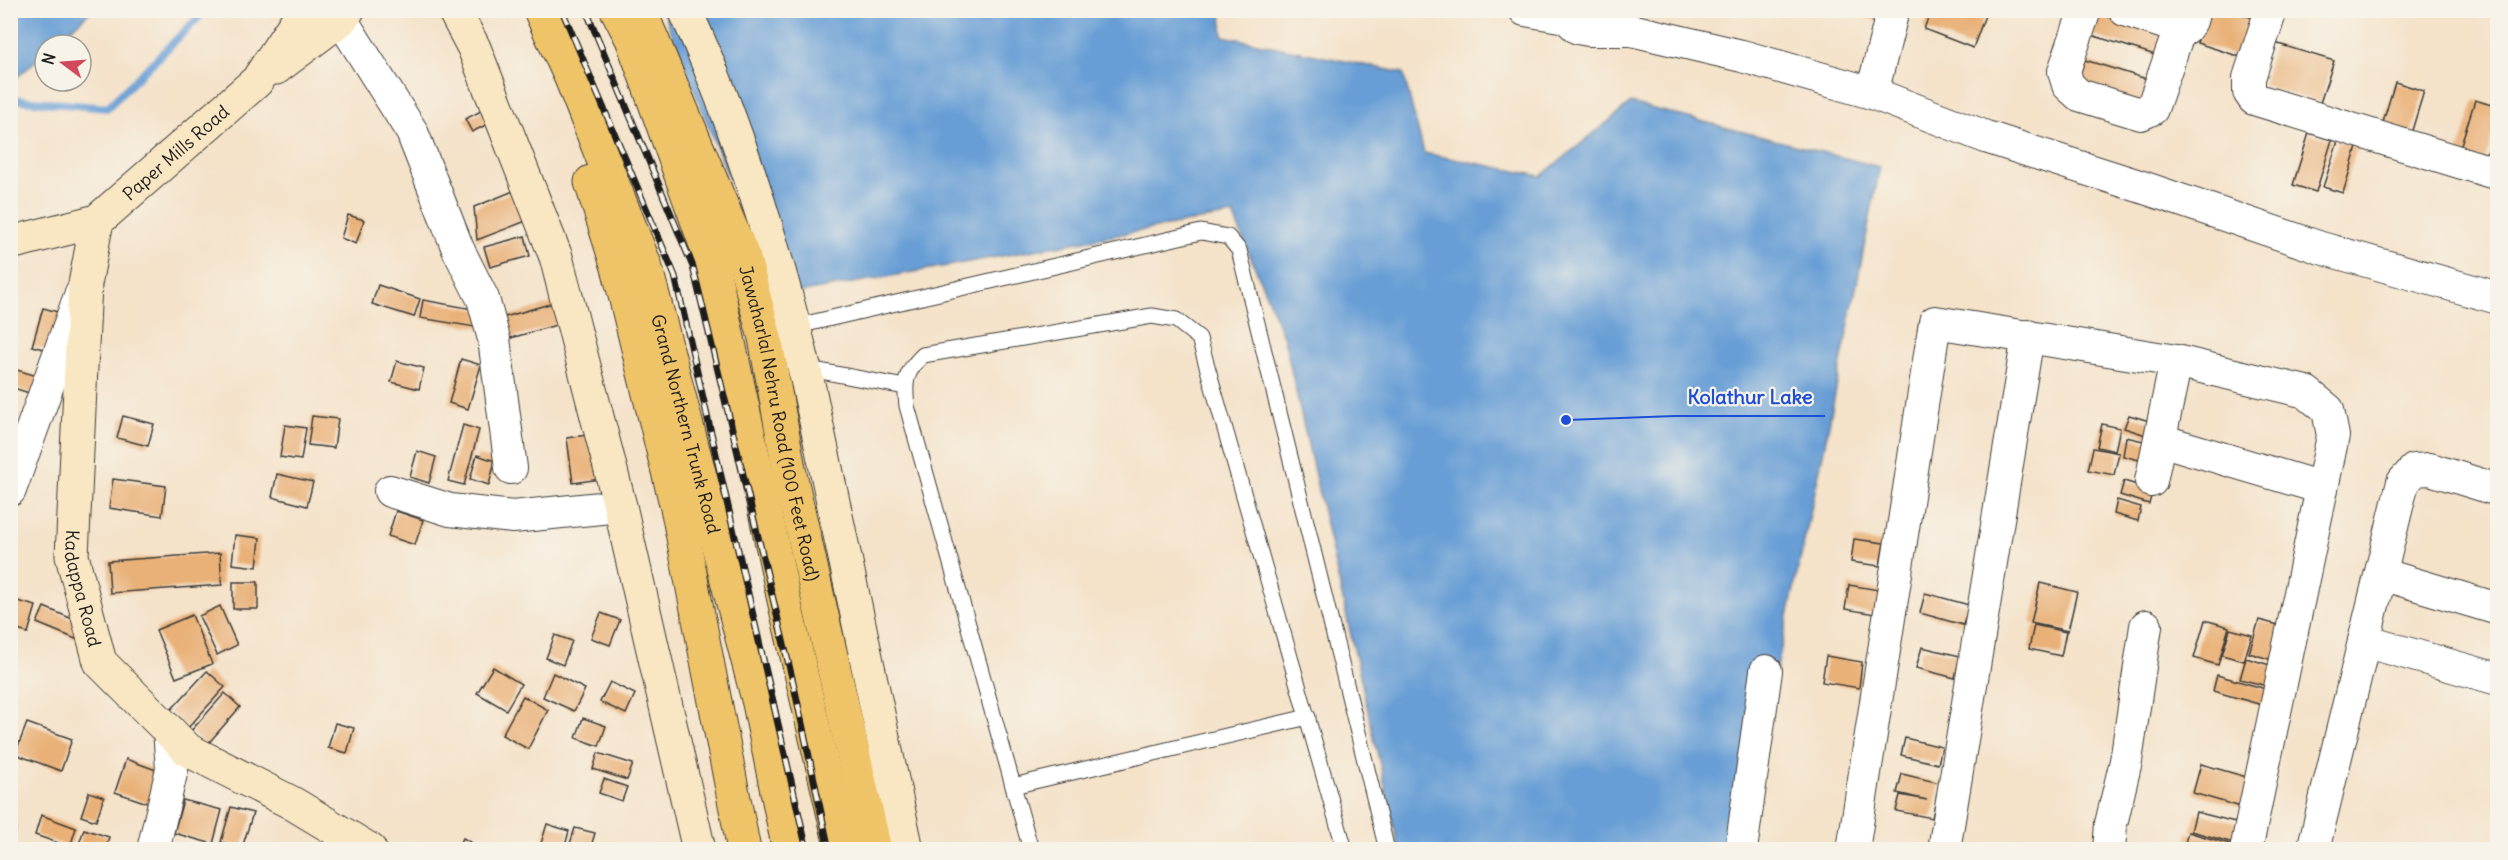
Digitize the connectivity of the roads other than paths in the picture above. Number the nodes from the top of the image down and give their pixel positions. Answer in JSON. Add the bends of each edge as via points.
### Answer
{"nodes":[{"id":1,"x":304,"y":10,"type":"edge"},
{"id":2,"x":454,"y":10,"type":"edge"},
{"id":3,"x":525,"y":10,"type":"edge"},
{"id":4,"x":540,"y":10,"type":"edge"},
{"id":5,"x":617,"y":10,"type":"edge"},
{"id":6,"x":640,"y":10,"type":"edge"},
{"id":7,"x":685,"y":10,"type":"edge"},
{"id":8,"x":1525,"y":10,"type":"edge"},
{"id":9,"x":1893,"y":10,"type":"edge"},
{"id":10,"x":2085,"y":10,"type":"edge"},
{"id":11,"x":2125,"y":10,"type":"edge"},
{"id":12,"x":2271,"y":10,"type":"edge"},
{"id":13,"x":1566,"y":14,"type":"edge"},
{"id":14,"x":345,"y":15,"type":"edge"},
{"id":15,"x":2187,"y":19,"type":"edge"},
{"id":16,"x":257,"y":81,"type":"junction"},
{"id":17,"x":1872,"y":93,"type":"junction"},
{"id":18,"x":2498,"y":174,"type":"edge"},
{"id":19,"x":97,"y":221,"type":"junction"},
{"id":20,"x":10,"y":243,"type":"edge"},
{"id":21,"x":85,"y":284,"type":"junction"},
{"id":22,"x":2498,"y":297,"type":"edge"},
{"id":23,"x":793,"y":327,"type":"junction"},
{"id":24,"x":2028,"y":336,"type":"junction"},
{"id":25,"x":2176,"y":361,"type":"junction"},
{"id":26,"x":804,"y":368,"type":"junction"},
{"id":27,"x":905,"y":387,"type":"junction"},
{"id":28,"x":2160,"y":440,"type":"junction"},
{"id":29,"x":511,"y":468,"type":"dead end"},
{"id":30,"x":2151,"y":481,"type":"dead end"},
{"id":31,"x":2322,"y":488,"type":"junction"},
{"id":32,"x":10,"y":490,"type":"edge"},
{"id":33,"x":2498,"y":490,"type":"edge"},
{"id":34,"x":390,"y":491,"type":"dead end"},
{"id":35,"x":620,"y":506,"type":"junction"},
{"id":36,"x":2381,"y":574,"type":"junction"},
{"id":37,"x":2498,"y":609,"type":"edge"},
{"id":38,"x":2146,"y":626,"type":"dead end"},
{"id":39,"x":2364,"y":641,"type":"junction"},
{"id":40,"x":1766,"y":671,"type":"dead end"},
{"id":41,"x":2498,"y":679,"type":"edge"},
{"id":42,"x":1308,"y":717,"type":"junction"},
{"id":43,"x":169,"y":730,"type":"junction"},
{"id":44,"x":1013,"y":786,"type":"junction"},
{"id":45,"x":153,"y":849,"type":"edge"},
{"id":46,"x":370,"y":849,"type":"edge"},
{"id":47,"x":699,"y":849,"type":"edge"},
{"id":48,"x":744,"y":849,"type":"edge"},
{"id":49,"x":789,"y":849,"type":"edge"},
{"id":50,"x":842,"y":849,"type":"edge"},
{"id":51,"x":875,"y":849,"type":"edge"},
{"id":52,"x":907,"y":849,"type":"edge"},
{"id":53,"x":1031,"y":849,"type":"edge"},
{"id":54,"x":1345,"y":849,"type":"edge"},
{"id":55,"x":1387,"y":849,"type":"edge"},
{"id":56,"x":1741,"y":849,"type":"edge"},
{"id":57,"x":1853,"y":849,"type":"edge"},
{"id":58,"x":1944,"y":849,"type":"edge"},
{"id":59,"x":2109,"y":849,"type":"edge"},
{"id":60,"x":2246,"y":849,"type":"edge"},
{"id":61,"x":2313,"y":849,"type":"edge"}],
"edges":[{"from":1,"to":16,"type":"street","name":"Paper Mills Road"},
{"from":2,"to":35,"type":"street","via":[[474,48],[556,257]]},
{"from":3,"to":48,"type":"main road","via":[[560,87],[619,271],[678,512]]},
{"from":4,"to":49,"type":"main road","name":"Grand Northern Trunk Road","via":[[645,265],[759,703]]},
{"from":5,"to":50,"type":"main road","via":[[632,39],[711,259]]},
{"from":6,"to":51,"type":"main road","name":"Jawaharlal Nehru Road (100 Feet Road)","via":[[744,259],[765,338],[790,474]]},
{"from":7,"to":23,"type":"street","via":[[747,161]]},
{"from":8,"to":13,"type":"street"},
{"from":9,"to":17,"type":"street"},
{"from":10,"to":15,"type":"street","via":[[2064,71],[2068,85],[2079,95],[2141,114],[2152,109]]},
{"from":11,"to":15,"type":"street"},
{"from":12,"to":18,"type":"street","via":[[2248,78],[2248,92],[2254,99]]},
{"from":13,"to":17,"type":"street","via":[[1578,28],[1631,30]]},
{"from":14,"to":16,"type":"street"},
{"from":14,"to":29,"type":"street","via":[[412,132],[483,299],[494,339]]},
{"from":16,"to":19,"type":"street","name":"Paper Mills Road"},
{"from":17,"to":22,"type":"street","via":[[1986,137],[2321,248]]},
{"from":19,"to":20,"type":"street","name":"Paper Mills Road"},
{"from":19,"to":21,"type":"street","name":"Kadappa Road"},
{"from":21,"to":32,"type":"street"},
{"from":21,"to":43,"type":"street","name":"Kadappa Road","via":[[72,556],[100,662]]},
{"from":23,"to":26,"type":"street"},
{"from":23,"to":55,"type":"lane","via":[[1201,232],[1228,237],[1239,250]]},
{"from":24,"to":25,"type":"street"},
{"from":24,"to":57,"type":"street","via":[[1935,322]]},
{"from":24,"to":58,"type":"street"},
{"from":25,"to":28,"type":"street"},
{"from":25,"to":31,"type":"street","via":[[2306,393],[2328,410],[2333,436]]},
{"from":26,"to":27,"type":"lane"},
{"from":26,"to":52,"type":"street"},
{"from":27,"to":42,"type":"lane","via":[[910,367],[923,355],[1152,316],[1176,320],[1199,338]]},
{"from":27,"to":44,"type":"lane","via":[[907,406]]},
{"from":28,"to":30,"type":"street"},
{"from":28,"to":31,"type":"street"},
{"from":31,"to":60,"type":"street"},
{"from":33,"to":36,"type":"street","via":[[2430,469],[2414,470],[2403,482]]},
{"from":34,"to":35,"type":"street","via":[[450,510],[513,517]]},
{"from":35,"to":47,"type":"street"},
{"from":36,"to":37,"type":"street"},
{"from":36,"to":39,"type":"street"},
{"from":38,"to":59,"type":"street"},
{"from":39,"to":41,"type":"street"},
{"from":39,"to":61,"type":"street"},
{"from":40,"to":56,"type":"street"},
{"from":42,"to":44,"type":"lane"},
{"from":42,"to":54,"type":"lane"},
{"from":43,"to":45,"type":"street","via":[[172,769]]},
{"from":43,"to":46,"type":"street","name":"Kadappa Road","via":[[188,750],[292,803]]},
{"from":44,"to":53,"type":"lane"}]}
